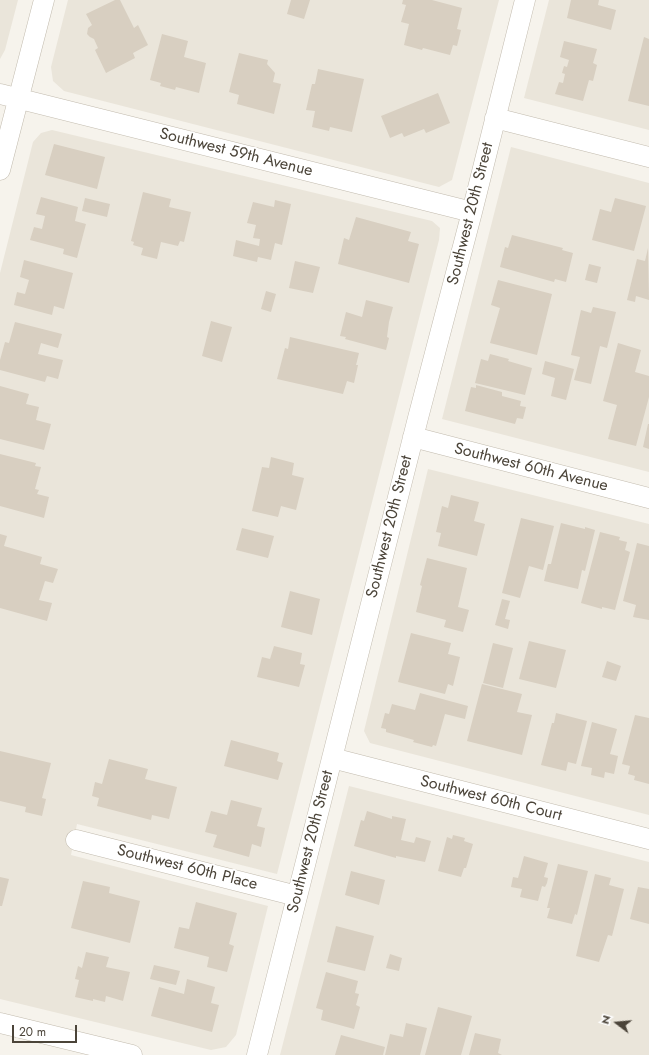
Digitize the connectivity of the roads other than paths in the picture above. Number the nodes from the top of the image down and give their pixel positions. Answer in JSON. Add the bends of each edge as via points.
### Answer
{"nodes":[{"id":1,"x":44,"y":0,"type":"edge"},
{"id":2,"x":525,"y":0,"type":"edge"},
{"id":3,"x":9,"y":96,"type":"edge"},
{"id":4,"x":495,"y":118,"type":"junction"},
{"id":5,"x":649,"y":157,"type":"edge"},
{"id":6,"x":0,"y":170,"type":"edge"},
{"id":7,"x":472,"y":212,"type":"junction"},
{"id":8,"x":413,"y":437,"type":"junction"},
{"id":9,"x":649,"y":498,"type":"edge"},
{"id":10,"x":332,"y":758,"type":"junction"},
{"id":11,"x":649,"y":839,"type":"edge"},
{"id":12,"x":76,"y":840,"type":"dead end"},
{"id":13,"x":297,"y":896,"type":"junction"},
{"id":14,"x":0,"y":1023,"type":"edge"},
{"id":15,"x":132,"y":1055,"type":"edge"},
{"id":16,"x":257,"y":1055,"type":"edge"}],
"edges":[{"from":1,"to":3,"type":"street"},
{"from":2,"to":4,"type":"street","name":"Southwest 20th Street"},
{"from":3,"to":6,"type":"street"},
{"from":3,"to":7,"type":"street","name":"Southwest 59th Avenue"},
{"from":4,"to":5,"type":"street"},
{"from":4,"to":7,"type":"street","name":"Southwest 20th Street"},
{"from":7,"to":8,"type":"street","name":"Southwest 20th Street"},
{"from":8,"to":9,"type":"street","name":"Southwest 60th Avenue"},
{"from":8,"to":10,"type":"street","name":"Southwest 20th Street"},
{"from":10,"to":11,"type":"street","name":"Southwest 60th Court"},
{"from":10,"to":13,"type":"street","name":"Southwest 20th Street"},
{"from":12,"to":13,"type":"street","name":"Southwest 60th Place"},
{"from":13,"to":16,"type":"street","name":"Southwest 20th Street"},
{"from":14,"to":15,"type":"street"}]}
